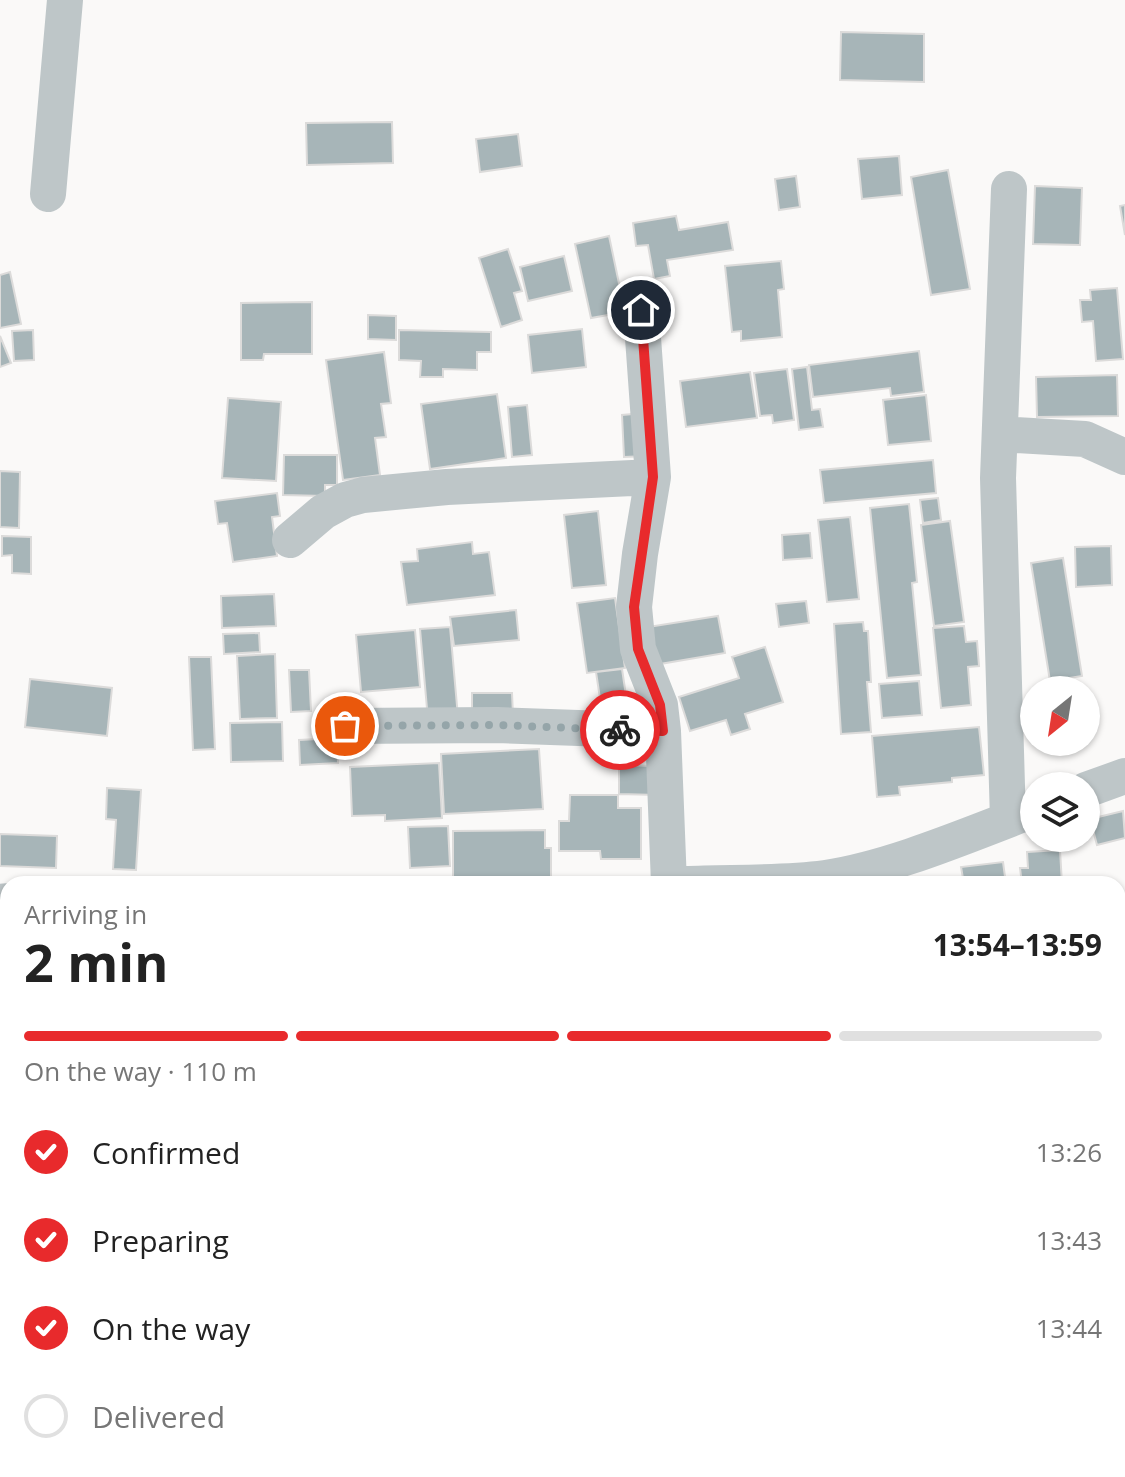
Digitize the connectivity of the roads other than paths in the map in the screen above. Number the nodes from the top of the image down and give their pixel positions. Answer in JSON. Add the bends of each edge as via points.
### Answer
{"nodes":[{"id":1,"x":65,"y":0,"type":"edge"},
{"id":2,"x":1009,"y":189,"type":"dead end"},
{"id":3,"x":48,"y":194,"type":"dead end"},
{"id":4,"x":641,"y":310,"type":"dead end"},
{"id":5,"x":1000,"y":434,"type":"junction"},
{"id":6,"x":1125,"y":457,"type":"edge"},
{"id":7,"x":653,"y":477,"type":"junction"},
{"id":8,"x":290,"y":540,"type":"dead end"},
{"id":9,"x":345,"y":726,"type":"dead end"},
{"id":10,"x":663,"y":731,"type":"junction"},
{"id":11,"x":1125,"y":776,"type":"edge"},
{"id":12,"x":1100,"y":785,"type":"edge"},
{"id":13,"x":1020,"y":800,"type":"edge"},
{"id":14,"x":1020,"y":815,"type":"edge"},
{"id":15,"x":901,"y":871,"type":"edge"},
{"id":16,"x":669,"y":876,"type":"edge"},
{"id":17,"x":846,"y":876,"type":"edge"}],
"edges":[{"from":1,"to":3,"type":"street"},
{"from":2,"to":5,"type":"street"},
{"from":4,"to":7,"type":"street"},
{"from":5,"to":6,"type":"street","via":[[1085,439]]},
{"from":5,"to":13,"type":"street","via":[[998,478]]},
{"from":7,"to":8,"type":"street","via":[[363,495],[323,512]]},
{"from":7,"to":10,"type":"street","via":[[634,607],[638,649],[660,705]]},
{"from":9,"to":10,"type":"street"},
{"from":10,"to":16,"type":"street"},
{"from":11,"to":12,"type":"street"},
{"from":14,"to":15,"type":"street"},
{"from":15,"to":17,"type":"street"}]}
